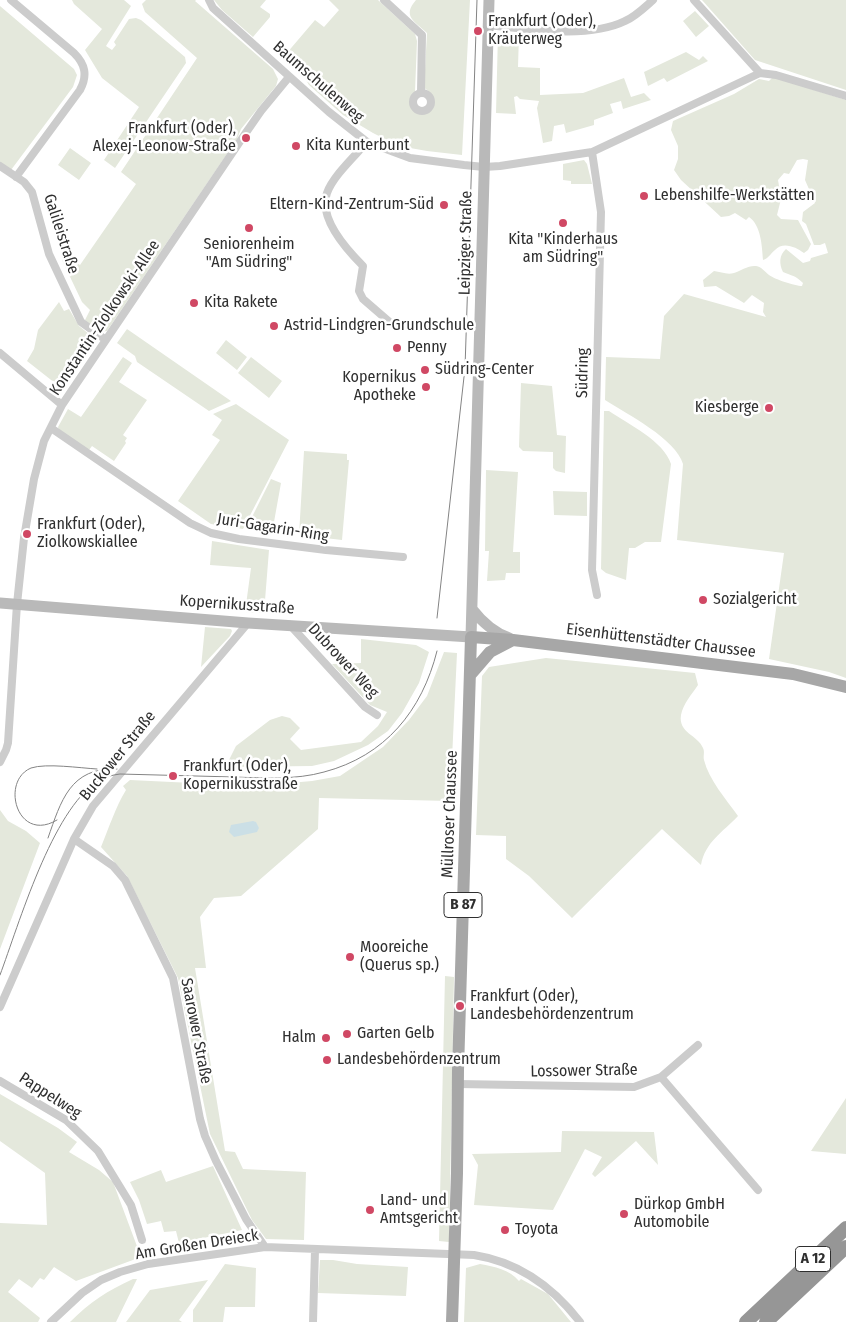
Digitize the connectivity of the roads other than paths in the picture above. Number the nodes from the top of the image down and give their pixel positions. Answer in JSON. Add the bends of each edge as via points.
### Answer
{"nodes":[{"id":1,"x":11,"y":0,"type":"edge"},
{"id":2,"x":209,"y":0,"type":"edge"},
{"id":3,"x":384,"y":0,"type":"edge"},
{"id":4,"x":489,"y":0,"type":"edge"},
{"id":5,"x":653,"y":0,"type":"edge"},
{"id":6,"x":694,"y":0,"type":"edge"},
{"id":7,"x":488,"y":25,"type":"junction"},
{"id":8,"x":760,"y":73,"type":"junction"},
{"id":9,"x":289,"y":78,"type":"junction"},
{"id":10,"x":421,"y":92,"type":"dead end"},
{"id":11,"x":846,"y":96,"type":"edge"},
{"id":12,"x":367,"y":142,"type":"junction"},
{"id":13,"x":592,"y":152,"type":"junction"},
{"id":14,"x":484,"y":167,"type":"junction"},
{"id":15,"x":3,"y":168,"type":"edge"},
{"id":16,"x":16,"y":177,"type":"junction"},
{"id":17,"x":393,"y":325,"type":"dead end"},
{"id":18,"x":106,"y":340,"type":"junction"},
{"id":19,"x":0,"y":353,"type":"edge"},
{"id":20,"x":62,"y":405,"type":"junction"},
{"id":21,"x":50,"y":428,"type":"junction"},
{"id":22,"x":403,"y":557,"type":"dead end"},
{"id":23,"x":597,"y":595,"type":"dead end"},
{"id":24,"x":0,"y":603,"type":"edge"},
{"id":25,"x":17,"y":604,"type":"junction"},
{"id":26,"x":472,"y":609,"type":"junction"},
{"id":27,"x":248,"y":623,"type":"junction"},
{"id":28,"x":290,"y":625,"type":"junction"},
{"id":29,"x":471,"y":637,"type":"junction"},
{"id":30,"x":513,"y":640,"type":"junction"},
{"id":31,"x":471,"y":674,"type":"junction"},
{"id":32,"x":846,"y":687,"type":"edge"},
{"id":33,"x":378,"y":715,"type":"dead end"},
{"id":34,"x":0,"y":762,"type":"edge"},
{"id":35,"x":74,"y":839,"type":"junction"},
{"id":36,"x":0,"y":1007,"type":"edge"},
{"id":37,"x":698,"y":1045,"type":"dead end"},
{"id":38,"x":662,"y":1077,"type":"junction"},
{"id":39,"x":0,"y":1081,"type":"edge"},
{"id":40,"x":458,"y":1084,"type":"junction"},
{"id":41,"x":758,"y":1190,"type":"dead end"},
{"id":42,"x":846,"y":1228,"type":"edge"},
{"id":43,"x":142,"y":1240,"type":"dead end"},
{"id":44,"x":265,"y":1247,"type":"junction"},
{"id":45,"x":846,"y":1247,"type":"edge"},
{"id":46,"x":315,"y":1250,"type":"junction"},
{"id":47,"x":846,"y":1253,"type":"edge"},
{"id":48,"x":455,"y":1254,"type":"junction"},
{"id":49,"x":824,"y":1268,"type":"junction"},
{"id":50,"x":50,"y":1322,"type":"edge"},
{"id":51,"x":313,"y":1322,"type":"edge"},
{"id":52,"x":452,"y":1322,"type":"edge"},
{"id":53,"x":580,"y":1322,"type":"edge"},
{"id":54,"x":746,"y":1322,"type":"edge"},
{"id":55,"x":766,"y":1322,"type":"edge"}],
"edges":[{"from":1,"to":16,"type":"street","via":[[82,61],[84,75],[80,90]]},
{"from":2,"to":9,"type":"street","name":"Baumschulenweg","via":[[213,8]]},
{"from":3,"to":10,"type":"street","via":[[422,35]]},
{"from":4,"to":7,"type":"street","name":"Leipziger Straße"},
{"from":5,"to":7,"type":"street","via":[[627,21],[589,31]]},
{"from":6,"to":8,"type":"street"},
{"from":7,"to":14,"type":"street","name":"Leipziger Straße"},
{"from":8,"to":11,"type":"street"},
{"from":8,"to":13,"type":"street"},
{"from":9,"to":12,"type":"street","name":"Baumschulenweg"},
{"from":9,"to":18,"type":"street","name":"Konstantin-Ziolkowski-Allee","via":[[261,111]]},
{"from":12,"to":14,"type":"street","name":"Baumschulenweg","via":[[410,158]]},
{"from":12,"to":17,"type":"street","via":[[327,192],[326,210],[340,240],[363,266],[360,294]]},
{"from":13,"to":14,"type":"street"},
{"from":13,"to":23,"type":"street","name":"Südring","via":[[601,212],[592,570]]},
{"from":14,"to":26,"type":"street","name":"Leipziger Straße"},
{"from":15,"to":16,"type":"street","name":"Galileistraße"},
{"from":16,"to":18,"type":"street","name":"Galileistraße","via":[[32,192],[49,254],[81,322]]},
{"from":18,"to":20,"type":"street","name":"Konstantin-Ziolkowski-Allee"},
{"from":19,"to":20,"type":"street"},
{"from":20,"to":21,"type":"street","name":"Konstantin-Ziolkowski-Allee"},
{"from":21,"to":22,"type":"street","name":"Juri-Gagarin-Ring","via":[[190,523],[211,533],[281,545]]},
{"from":21,"to":25,"type":"street","name":"Konstantin-Ziolkowski-Allee","via":[[34,479]]},
{"from":24,"to":25,"type":"street","name":"Kopernikusstraße"},
{"from":25,"to":27,"type":"street","name":"Kopernikusstraße"},
{"from":25,"to":34,"type":"street","name":"Konstantin-Ziolkowski-Allee","via":[[8,743]]},
{"from":26,"to":29,"type":"street","name":"Leipziger Straße"},
{"from":26,"to":30,"type":"street","via":[[499,634]]},
{"from":27,"to":28,"type":"street","name":"Kopernikusstraße"},
{"from":27,"to":35,"type":"street","name":"Buckower Straße","via":[[93,806]]},
{"from":28,"to":29,"type":"street","name":"Kopernikusstraße"},
{"from":28,"to":33,"type":"street","name":"Dubrower Weg","via":[[365,707]]},
{"from":29,"to":30,"type":"main road","name":"Eisenhüttenstädter Chaussee"},
{"from":29,"to":31,"type":"main road","name":"Müllroser Chaussee","number":"B 87"},
{"from":30,"to":31,"type":"main road","via":[[490,652]]},
{"from":30,"to":32,"type":"main road","name":"Eisenhüttenstädter Chaussee","via":[[793,674]]},
{"from":31,"to":40,"type":"main road","name":"Müllroser Chaussee","number":"B 87"},
{"from":35,"to":36,"type":"street","name":"Buckower Straße"},
{"from":35,"to":44,"type":"street","name":"Saarower Straße","via":[[113,866],[125,880],[173,978],[205,1136],[246,1219]]},
{"from":37,"to":38,"type":"street","name":"Lossower Straße"},
{"from":38,"to":40,"type":"street","name":"Lossower Straße","via":[[629,1087]]},
{"from":38,"to":41,"type":"street"},
{"from":39,"to":43,"type":"street","name":"Pappelweg","via":[[66,1120],[98,1151],[131,1205]]},
{"from":40,"to":48,"type":"main road","name":"Müllroser Chaussee","number":"B 87"},
{"from":42,"to":54,"type":"highway","number":"A 12"},
{"from":44,"to":46,"type":"street","name":"Am Großen Dreieck"},
{"from":44,"to":50,"type":"street","name":"Am Großen Dreieck","via":[[148,1264],[120,1272],[82,1293]]},
{"from":45,"to":49,"type":"highway","number":"A 12"},
{"from":46,"to":48,"type":"street","name":"Am Großen Dreieck"},
{"from":46,"to":51,"type":"street"},
{"from":47,"to":49,"type":"highway"},
{"from":48,"to":52,"type":"main road","name":"Müllroser Chaussee","number":"B 87"},
{"from":48,"to":53,"type":"street","name":"Am Großen Dreieck","via":[[491,1258],[531,1276],[555,1293]]},
{"from":49,"to":55,"type":"highway","number":"A 12"}]}
